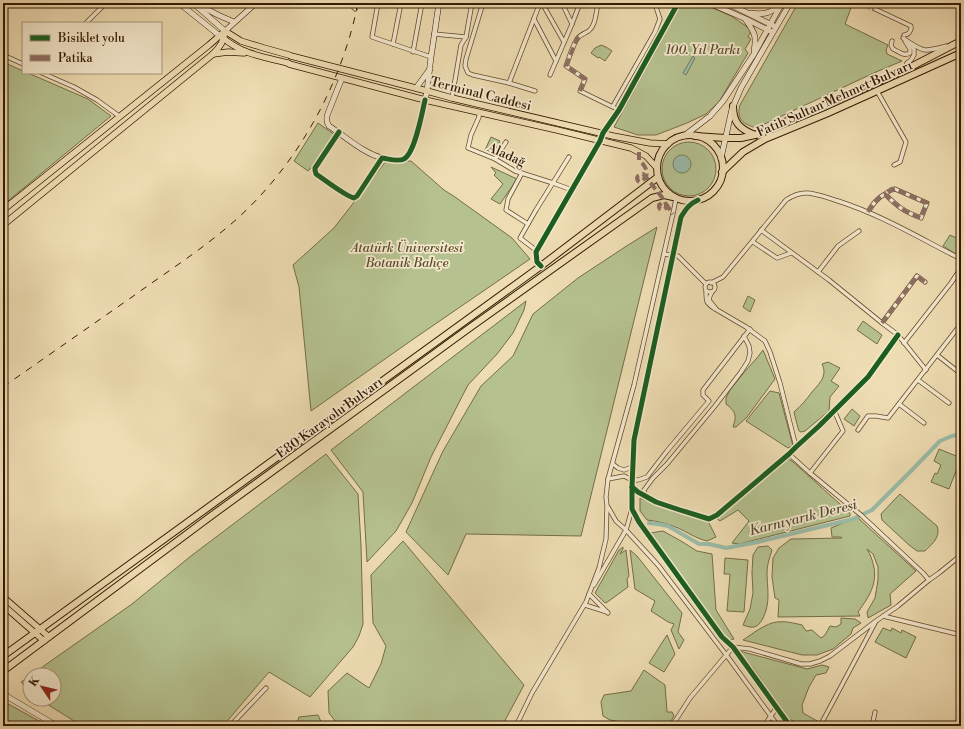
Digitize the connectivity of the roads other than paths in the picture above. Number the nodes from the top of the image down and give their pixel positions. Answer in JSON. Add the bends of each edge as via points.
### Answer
{"nodes":[{"id":1,"x":106,"y":3,"type":"edge"},
{"id":2,"x":179,"y":3,"type":"edge"},
{"id":3,"x":193,"y":3,"type":"edge"},
{"id":4,"x":256,"y":3,"type":"edge"},
{"id":5,"x":350,"y":3,"type":"edge"},
{"id":6,"x":378,"y":3,"type":"edge"},
{"id":7,"x":401,"y":3,"type":"edge"},
{"id":8,"x":422,"y":3,"type":"edge"},
{"id":9,"x":438,"y":3,"type":"edge"},
{"id":10,"x":472,"y":3,"type":"edge"},
{"id":11,"x":483,"y":3,"type":"edge"},
{"id":12,"x":541,"y":3,"type":"edge"},
{"id":13,"x":562,"y":3,"type":"edge"},
{"id":14,"x":598,"y":3,"type":"edge"},
{"id":15,"x":678,"y":3,"type":"edge"},
{"id":16,"x":709,"y":3,"type":"edge"},
{"id":17,"x":727,"y":3,"type":"edge"},
{"id":18,"x":782,"y":3,"type":"edge"},
{"id":19,"x":790,"y":3,"type":"edge"},
{"id":20,"x":579,"y":4,"type":"edge"},
{"id":21,"x":655,"y":4,"type":"dead end"},
{"id":22,"x":874,"y":9,"type":"tunnel mouth"},
{"id":23,"x":355,"y":10,"type":"dead end"},
{"id":24,"x":743,"y":11,"type":"junction"},
{"id":25,"x":534,"y":18,"type":"junction"},
{"id":26,"x":746,"y":19,"type":"junction"},
{"id":27,"x":87,"y":22,"type":"edge"},
{"id":28,"x":234,"y":22,"type":"junction"},
{"id":29,"x":572,"y":24,"type":"junction"},
{"id":30,"x":771,"y":24,"type":"junction"},
{"id":31,"x":776,"y":27,"type":"junction"},
{"id":32,"x":767,"y":30,"type":"junction"},
{"id":33,"x":225,"y":31,"type":"junction"},
{"id":34,"x":773,"y":33,"type":"junction"},
{"id":35,"x":434,"y":34,"type":"junction"},
{"id":36,"x":904,"y":36,"type":"junction"},
{"id":37,"x":222,"y":37,"type":"junction"},
{"id":38,"x":466,"y":37,"type":"junction"},
{"id":39,"x":892,"y":41,"type":"dead end"},
{"id":40,"x":961,"y":41,"type":"edge"},
{"id":41,"x":564,"y":42,"type":"junction"},
{"id":42,"x":393,"y":44,"type":"junction"},
{"id":43,"x":953,"y":44,"type":"junction"},
{"id":44,"x":413,"y":52,"type":"junction"},
{"id":45,"x":248,"y":53,"type":"junction"},
{"id":46,"x":961,"y":53,"type":"edge"},
{"id":47,"x":212,"y":54,"type":"junction"},
{"id":48,"x":754,"y":54,"type":"junction"},
{"id":49,"x":3,"y":55,"type":"edge"},
{"id":50,"x":290,"y":55,"type":"junction"},
{"id":51,"x":431,"y":57,"type":"junction"},
{"id":52,"x":556,"y":61,"type":"junction"},
{"id":53,"x":288,"y":63,"type":"junction"},
{"id":54,"x":22,"y":64,"type":"edge"},
{"id":55,"x":430,"y":69,"type":"junction"},
{"id":56,"x":903,"y":71,"type":"junction"},
{"id":57,"x":44,"y":74,"type":"edge"},
{"id":58,"x":550,"y":75,"type":"dead end"},
{"id":59,"x":342,"y":78,"type":"junction"},
{"id":60,"x":509,"y":83,"type":"junction"},
{"id":61,"x":416,"y":88,"type":"junction"},
{"id":62,"x":427,"y":91,"type":"junction"},
{"id":63,"x":535,"y":91,"type":"dead end"},
{"id":64,"x":877,"y":91,"type":"junction"},
{"id":65,"x":452,"y":98,"type":"junction"},
{"id":66,"x":425,"y":100,"type":"junction"},
{"id":67,"x":613,"y":106,"type":"junction"},
{"id":68,"x":733,"y":106,"type":"junction"},
{"id":69,"x":619,"y":110,"type":"junction"},
{"id":70,"x":479,"y":113,"type":"junction"},
{"id":71,"x":119,"y":116,"type":"junction"},
{"id":72,"x":339,"y":132,"type":"junction"},
{"id":73,"x":603,"y":133,"type":"junction"},
{"id":74,"x":756,"y":135,"type":"junction"},
{"id":75,"x":684,"y":136,"type":"junction"},
{"id":76,"x":696,"y":136,"type":"junction"},
{"id":77,"x":725,"y":138,"type":"junction"},
{"id":78,"x":600,"y":141,"type":"junction"},
{"id":79,"x":506,"y":142,"type":"dead end"},
{"id":80,"x":668,"y":144,"type":"junction"},
{"id":81,"x":569,"y":157,"type":"dead end"},
{"id":82,"x":382,"y":158,"type":"junction"},
{"id":83,"x":721,"y":158,"type":"junction"},
{"id":84,"x":495,"y":159,"type":"junction"},
{"id":85,"x":894,"y":165,"type":"dead end"},
{"id":86,"x":657,"y":168,"type":"junction"},
{"id":87,"x":722,"y":172,"type":"junction"},
{"id":88,"x":522,"y":173,"type":"junction"},
{"id":89,"x":658,"y":177,"type":"junction"},
{"id":90,"x":553,"y":183,"type":"junction"},
{"id":91,"x":29,"y":189,"type":"junction"},
{"id":92,"x":572,"y":190,"type":"junction"},
{"id":93,"x":885,"y":194,"type":"junction"},
{"id":94,"x":37,"y":198,"type":"junction"},
{"id":95,"x":675,"y":198,"type":"junction"},
{"id":96,"x":698,"y":200,"type":"junction"},
{"id":97,"x":3,"y":210,"type":"edge"},
{"id":98,"x":868,"y":212,"type":"junction"},
{"id":99,"x":528,"y":224,"type":"junction"},
{"id":100,"x":3,"y":226,"type":"edge"},
{"id":101,"x":761,"y":230,"type":"junction"},
{"id":102,"x":859,"y":231,"type":"dead end"},
{"id":103,"x":753,"y":242,"type":"junction"},
{"id":104,"x":537,"y":251,"type":"junction"},
{"id":105,"x":791,"y":253,"type":"junction"},
{"id":106,"x":664,"y":254,"type":"junction"},
{"id":107,"x":673,"y":254,"type":"junction"},
{"id":108,"x":961,"y":259,"type":"edge"},
{"id":109,"x":540,"y":266,"type":"junction"},
{"id":110,"x":961,"y":268,"type":"edge"},
{"id":111,"x":818,"y":272,"type":"junction"},
{"id":112,"x":925,"y":282,"type":"dead end"},
{"id":113,"x":711,"y":283,"type":"junction"},
{"id":114,"x":706,"y":284,"type":"junction"},
{"id":115,"x":706,"y":291,"type":"junction"},
{"id":116,"x":712,"y":292,"type":"junction"},
{"id":117,"x":717,"y":310,"type":"junction"},
{"id":118,"x":882,"y":323,"type":"junction"},
{"id":119,"x":961,"y":325,"type":"edge"},
{"id":120,"x":750,"y":330,"type":"junction"},
{"id":121,"x":898,"y":335,"type":"junction"},
{"id":122,"x":744,"y":336,"type":"junction"},
{"id":123,"x":904,"y":343,"type":"junction"},
{"id":124,"x":937,"y":356,"type":"junction"},
{"id":125,"x":926,"y":370,"type":"junction"},
{"id":126,"x":961,"y":374,"type":"edge"},
{"id":127,"x":918,"y":380,"type":"junction"},
{"id":128,"x":709,"y":401,"type":"junction"},
{"id":129,"x":949,"y":403,"type":"dead end"},
{"id":130,"x":899,"y":404,"type":"junction"},
{"id":131,"x":715,"y":406,"type":"junction"},
{"id":132,"x":834,"y":410,"type":"junction"},
{"id":133,"x":924,"y":424,"type":"dead end"},
{"id":134,"x":858,"y":430,"type":"dead end"},
{"id":135,"x":796,"y":447,"type":"junction"},
{"id":136,"x":789,"y":454,"type":"junction"},
{"id":137,"x":613,"y":464,"type":"junction"},
{"id":138,"x":632,"y":467,"type":"junction"},
{"id":139,"x":810,"y":473,"type":"junction"},
{"id":140,"x":608,"y":479,"type":"junction"},
{"id":141,"x":632,"y":480,"type":"junction"},
{"id":142,"x":632,"y":487,"type":"junction"},
{"id":143,"x":645,"y":495,"type":"junction"},
{"id":144,"x":607,"y":506,"type":"junction"},
{"id":145,"x":632,"y":509,"type":"junction"},
{"id":146,"x":626,"y":530,"type":"junction"},
{"id":147,"x":961,"y":554,"type":"edge"},
{"id":148,"x":929,"y":580,"type":"junction"},
{"id":149,"x":589,"y":594,"type":"junction"},
{"id":150,"x":3,"y":597,"type":"edge"},
{"id":151,"x":693,"y":597,"type":"junction"},
{"id":152,"x":686,"y":602,"type":"junction"},
{"id":153,"x":3,"y":605,"type":"edge"},
{"id":154,"x":585,"y":605,"type":"junction"},
{"id":155,"x":883,"y":616,"type":"junction"},
{"id":156,"x":876,"y":621,"type":"junction"},
{"id":157,"x":37,"y":631,"type":"junction"},
{"id":158,"x":961,"y":635,"type":"edge"},
{"id":159,"x":46,"y":639,"type":"junction"},
{"id":160,"x":733,"y":647,"type":"junction"},
{"id":161,"x":726,"y":655,"type":"junction"},
{"id":162,"x":3,"y":656,"type":"edge"},
{"id":163,"x":3,"y":671,"type":"edge"},
{"id":164,"x":266,"y":688,"type":"dead end"},
{"id":165,"x":3,"y":692,"type":"edge"},
{"id":166,"x":5,"y":697,"type":"edge"},
{"id":167,"x":777,"y":707,"type":"junction"},
{"id":168,"x":875,"y":712,"type":"dead end"},
{"id":169,"x":961,"y":715,"type":"edge"},
{"id":170,"x":771,"y":716,"type":"junction"},
{"id":171,"x":787,"y":722,"type":"junction"},
{"id":172,"x":57,"y":726,"type":"edge"},
{"id":173,"x":230,"y":726,"type":"edge"},
{"id":174,"x":516,"y":726,"type":"edge"},
{"id":175,"x":672,"y":726,"type":"edge"},
{"id":176,"x":764,"y":726,"type":"edge"},
{"id":177,"x":778,"y":726,"type":"edge"},
{"id":178,"x":790,"y":726,"type":"edge"},
{"id":179,"x":795,"y":726,"type":"edge"},
{"id":180,"x":820,"y":726,"type":"edge"},
{"id":181,"x":872,"y":726,"type":"edge"},
{"id":182,"x":955,"y":726,"type":"edge"}],
"edges":[{"from":1,"to":27,"type":"street"},
{"from":2,"to":37,"type":"main road"},
{"from":3,"to":28,"type":"main road"},
{"from":3,"to":33,"type":"main road"},
{"from":4,"to":28,"type":"main road"},
{"from":5,"to":23,"type":"street"},
{"from":6,"to":42,"type":"street","via":[[372,37]]},
{"from":7,"to":42,"type":"street"},
{"from":8,"to":44,"type":"street"},
{"from":9,"to":35,"type":"main road"},
{"from":10,"to":38,"type":"street"},
{"from":11,"to":60,"type":"street","via":[[465,66],[468,73],[473,76]]},
{"from":12,"to":25,"type":"street"},
{"from":12,"to":41,"type":"street"},
{"from":13,"to":29,"type":"street"},
{"from":14,"to":67,"type":"street","via":[[595,20],[588,32],[581,34],[577,39],[566,66],[585,78],[580,91]]},
{"from":15,"to":69,"type":"street"},
{"from":16,"to":26,"type":"main road"},
{"from":17,"to":24,"type":"main road"},
{"from":18,"to":24,"type":"main road","via":[[768,13]]},
{"from":18,"to":30,"type":"main road"},
{"from":19,"to":31,"type":"main road"},
{"from":20,"to":29,"type":"street"},
{"from":21,"to":67,"type":"street","via":[[660,19],[655,32]]},
{"from":22,"to":36,"type":"street","via":[[910,26],[912,29]]},
{"from":24,"to":30,"type":"main road"},
{"from":25,"to":52,"type":"street"},
{"from":25,"to":60,"type":"street"},
{"from":26,"to":32,"type":"main road"},
{"from":26,"to":48,"type":"main road","via":[[756,41]]},
{"from":28,"to":33,"type":"main road"},
{"from":29,"to":41,"type":"street"},
{"from":30,"to":31,"type":"main road"},
{"from":30,"to":32,"type":"main road"},
{"from":31,"to":34,"type":"main road"},
{"from":32,"to":34,"type":"main road"},
{"from":32,"to":48,"type":"main road"},
{"from":33,"to":37,"type":"main road"},
{"from":33,"to":50,"type":"main road","name":"Terminal Caddesi","via":[[242,41]]},
{"from":34,"to":68,"type":"main road"},
{"from":35,"to":38,"type":"street"},
{"from":35,"to":51,"type":"main road"},
{"from":36,"to":39,"type":"street","via":[[910,49],[908,54],[893,49]]},
{"from":36,"to":43,"type":"street","via":[[924,50]]},
{"from":36,"to":56,"type":"street","via":[[914,49],[914,55]]},
{"from":37,"to":45,"type":"main road","name":"Terminal Caddesi"},
{"from":37,"to":47,"type":"main road","via":[[220,47]]},
{"from":37,"to":71,"type":"main road"},
{"from":38,"to":65,"type":"street","via":[[461,45]]},
{"from":40,"to":43,"type":"highway","name":"Fatih Sultan Mehmet Bulvarı"},
{"from":41,"to":52,"type":"street"},
{"from":42,"to":44,"type":"street"},
{"from":43,"to":56,"type":"highway","name":"Fatih Sultan Mehmet Bulvarı"},
{"from":44,"to":51,"type":"street"},
{"from":45,"to":47,"type":"main road"},
{"from":45,"to":53,"type":"main road","name":"Terminal Caddesi"},
{"from":46,"to":64,"type":"highway","name":"Fatih Sultan Mehmet Bulvarı"},
{"from":47,"to":94,"type":"main road"},
{"from":48,"to":75,"type":"main road","via":[[723,101],[710,116]]},
{"from":49,"to":54,"type":"street"},
{"from":50,"to":53,"type":"main road","via":[[293,60]]},
{"from":50,"to":61,"type":"main road","name":"Terminal Caddesi"},
{"from":51,"to":55,"type":"main road"},
{"from":52,"to":58,"type":"street"},
{"from":53,"to":59,"type":"main road","name":"Terminal Caddesi"},
{"from":55,"to":61,"type":"main road"},
{"from":55,"to":62,"type":"main road"},
{"from":56,"to":74,"type":"highway","name":"Fatih Sultan Mehmet Bulvarı"},
{"from":57,"to":71,"type":"street","via":[[98,100]]},
{"from":59,"to":66,"type":"main road","name":"Terminal Caddesi"},
{"from":59,"to":72,"type":"main road","via":[[326,119],[329,126]]},
{"from":60,"to":63,"type":"street"},
{"from":61,"to":62,"type":"main road","name":"Terminal Caddesi"},
{"from":62,"to":65,"type":"main road","name":"Terminal Caddesi"},
{"from":62,"to":66,"type":"main road"},
{"from":64,"to":85,"type":"street","via":[[906,142],[900,162]]},
{"from":64,"to":87,"type":"highway","name":"Fatih Sultan Mehmet Bulvarı","via":[[765,139],[743,152]]},
{"from":65,"to":73,"type":"main road","name":"Terminal Caddesi"},
{"from":66,"to":70,"type":"main road","name":"Terminal Caddesi"},
{"from":66,"to":82,"type":"main road","via":[[410,153],[402,160]]},
{"from":67,"to":69,"type":"street"},
{"from":68,"to":74,"type":"highway","via":[[736,122],[742,129]]},
{"from":68,"to":77,"type":"main road"},
{"from":69,"to":73,"type":"street"},
{"from":70,"to":78,"type":"main road","name":"Terminal Caddesi"},
{"from":70,"to":84,"type":"street","name":"Aladağ","via":[[468,148]]},
{"from":71,"to":91,"type":"main road"},
{"from":72,"to":82,"type":"main road","via":[[374,156]]},
{"from":72,"to":82,"type":"main road","via":[[315,170],[316,174],[351,197],[357,196]]},
{"from":73,"to":78,"type":"street"},
{"from":73,"to":80,"type":"main road","name":"Terminal Caddesi","via":[[650,143]]},
{"from":74,"to":77,"type":"highway","name":"Fatih Sultan Mehmet Bulvarı"},
{"from":75,"to":76,"type":"highway"},
{"from":75,"to":80,"type":"highway"},
{"from":76,"to":77,"type":"highway","name":"Fatih Sultan Mehmet Bulvarı"},
{"from":76,"to":83,"type":"highway","via":[[711,144]]},
{"from":77,"to":83,"type":"main road"},
{"from":78,"to":86,"type":"main road","name":"Terminal Caddesi","via":[[631,148],[646,156]]},
{"from":78,"to":92,"type":"street"},
{"from":79,"to":84,"type":"street"},
{"from":80,"to":86,"type":"highway","via":[[658,159]]},
{"from":81,"to":90,"type":"street"},
{"from":83,"to":87,"type":"highway"},
{"from":84,"to":88,"type":"street","name":"Aladağ"},
{"from":86,"to":89,"type":"highway"},
{"from":87,"to":96,"type":"highway","via":[[720,182],[714,190]]},
{"from":88,"to":90,"type":"street","name":"Aladağ"},
{"from":88,"to":99,"type":"street","via":[[508,199],[506,210]]},
{"from":89,"to":95,"type":"highway","via":[[661,185]]},
{"from":89,"to":109,"type":"highway","name":"E80 Karayolu Bulvarı"},
{"from":90,"to":92,"type":"street","name":"Aladağ"},
{"from":90,"to":99,"type":"street"},
{"from":91,"to":94,"type":"main road"},
{"from":91,"to":97,"type":"main road"},
{"from":92,"to":104,"type":"street"},
{"from":93,"to":93,"type":"street","via":[[902,210],[921,218],[927,203],[895,190]]},
{"from":93,"to":98,"type":"street","via":[[875,201]]},
{"from":94,"to":100,"type":"main road"},
{"from":95,"to":96,"type":"highway"},
{"from":95,"to":106,"type":"street"},
{"from":95,"to":159,"type":"highway","name":"E80 Karayolu Bulvarı","via":[[664,195],[652,198],[461,334]]},
{"from":96,"to":107,"type":"street","via":[[684,211]]},
{"from":98,"to":101,"type":"street","via":[[852,205],[805,193],[786,200]]},
{"from":98,"to":108,"type":"street"},
{"from":99,"to":104,"type":"street","via":[[520,238]]},
{"from":101,"to":103,"type":"street"},
{"from":101,"to":105,"type":"street"},
{"from":102,"to":111,"type":"street","via":[[838,246]]},
{"from":103,"to":105,"type":"street","via":[[777,258]]},
{"from":103,"to":113,"type":"street","via":[[724,277]]},
{"from":104,"to":109,"type":"street","via":[[537,262]]},
{"from":105,"to":111,"type":"street"},
{"from":106,"to":107,"type":"street"},
{"from":106,"to":137,"type":"street"},
{"from":107,"to":114,"type":"street"},
{"from":107,"to":138,"type":"street","via":[[634,440]]},
{"from":109,"to":157,"type":"highway","name":"E80 Karayolu Bulvarı"},
{"from":110,"to":123,"type":"street"},
{"from":111,"to":118,"type":"street"},
{"from":112,"to":118,"type":"street","via":[[917,276]]},
{"from":113,"to":114,"type":"street"},
{"from":113,"to":116,"type":"street","via":[[715,287]]},
{"from":114,"to":115,"type":"street"},
{"from":115,"to":116,"type":"street"},
{"from":115,"to":117,"type":"street","via":[[708,305]]},
{"from":116,"to":117,"type":"street","via":[[710,300]]},
{"from":117,"to":120,"type":"street"},
{"from":118,"to":121,"type":"street"},
{"from":119,"to":124,"type":"street"},
{"from":120,"to":122,"type":"street"},
{"from":120,"to":135,"type":"street","via":[[765,341],[770,352]]},
{"from":121,"to":123,"type":"street"},
{"from":121,"to":132,"type":"street","via":[[868,377]]},
{"from":122,"to":128,"type":"street","via":[[703,390],[703,395]]},
{"from":122,"to":131,"type":"street","via":[[749,346],[748,361]]},
{"from":123,"to":125,"type":"street"},
{"from":124,"to":125,"type":"street"},
{"from":124,"to":126,"type":"street"},
{"from":125,"to":127,"type":"street"},
{"from":127,"to":129,"type":"street"},
{"from":127,"to":130,"type":"street"},
{"from":128,"to":131,"type":"street"},
{"from":128,"to":141,"type":"street","via":[[647,477]]},
{"from":130,"to":133,"type":"street"},
{"from":130,"to":134,"type":"street","via":[[888,418],[868,416]]},
{"from":131,"to":143,"type":"street","via":[[653,478],[644,490]]},
{"from":132,"to":135,"type":"street"},
{"from":132,"to":139,"type":"street","via":[[843,431]]},
{"from":135,"to":136,"type":"street"},
{"from":136,"to":139,"type":"street"},
{"from":136,"to":143,"type":"street","via":[[709,519],[656,502]]},
{"from":137,"to":138,"type":"street","via":[[624,470]]},
{"from":137,"to":140,"type":"street"},
{"from":138,"to":141,"type":"street"},
{"from":139,"to":148,"type":"street","via":[[861,515]]},
{"from":140,"to":141,"type":"street","via":[[624,476]]},
{"from":140,"to":144,"type":"street"},
{"from":141,"to":142,"type":"street"},
{"from":142,"to":143,"type":"street"},
{"from":142,"to":145,"type":"street"},
{"from":144,"to":146,"type":"street","via":[[616,521]]},
{"from":144,"to":149,"type":"street","via":[[606,539]]},
{"from":145,"to":146,"type":"street"},
{"from":145,"to":151,"type":"street"},
{"from":146,"to":149,"type":"street"},
{"from":146,"to":152,"type":"street","via":[[658,565]]},
{"from":147,"to":148,"type":"street"},
{"from":148,"to":155,"type":"street"},
{"from":149,"to":154,"type":"street"},
{"from":149,"to":154,"type":"street","via":[[608,613]]},
{"from":150,"to":157,"type":"main road"},
{"from":151,"to":152,"type":"street"},
{"from":151,"to":160,"type":"street","via":[[722,637]]},
{"from":152,"to":161,"type":"street"},
{"from":153,"to":157,"type":"main road"},
{"from":154,"to":174,"type":"street","via":[[532,693]]},
{"from":155,"to":156,"type":"street"},
{"from":155,"to":158,"type":"street"},
{"from":156,"to":160,"type":"street","via":[[830,656],[810,664]]},
{"from":156,"to":180,"type":"street"},
{"from":157,"to":159,"type":"main road"},
{"from":157,"to":162,"type":"highway","name":"E80 Karayolu Bulvarı"},
{"from":159,"to":163,"type":"highway","name":"E80 Karayolu Bulvarı"},
{"from":160,"to":161,"type":"street"},
{"from":160,"to":167,"type":"street"},
{"from":161,"to":170,"type":"street"},
{"from":161,"to":175,"type":"street","via":[[690,698]]},
{"from":164,"to":173,"type":"street"},
{"from":165,"to":166,"type":"main road"},
{"from":166,"to":172,"type":"main road"},
{"from":167,"to":170,"type":"street"},
{"from":167,"to":171,"type":"street"},
{"from":168,"to":181,"type":"street"},
{"from":169,"to":182,"type":"street"},
{"from":170,"to":176,"type":"street"},
{"from":170,"to":177,"type":"street"},
{"from":171,"to":178,"type":"street"},
{"from":171,"to":179,"type":"street"}]}
